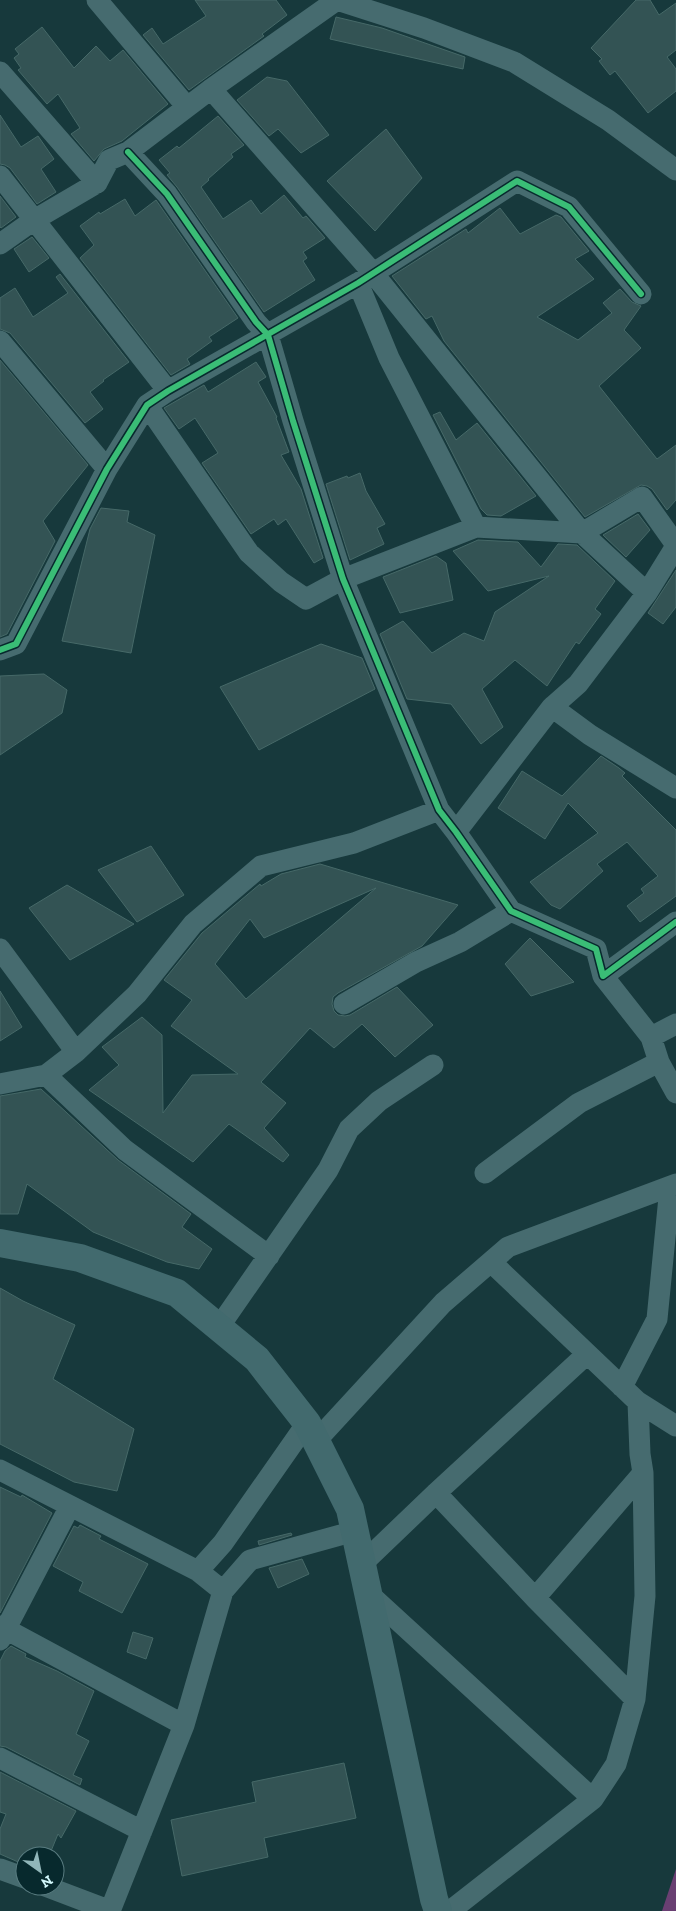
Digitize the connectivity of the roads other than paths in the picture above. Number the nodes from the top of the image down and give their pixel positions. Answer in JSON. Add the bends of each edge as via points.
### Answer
{"nodes":[{"id":1,"x":97,"y":0,"type":"edge"},
{"id":2,"x":0,"y":72,"type":"edge"},
{"id":3,"x":211,"y":89,"type":"junction"},
{"id":4,"x":188,"y":107,"type":"junction"},
{"id":5,"x":128,"y":152,"type":"junction"},
{"id":6,"x":676,"y":170,"type":"edge"},
{"id":7,"x":0,"y":176,"type":"edge"},
{"id":8,"x":96,"y":183,"type":"junction"},
{"id":9,"x":34,"y":220,"type":"junction"},
{"id":10,"x":0,"y":244,"type":"edge"},
{"id":11,"x":366,"y":278,"type":"junction"},
{"id":12,"x":641,"y":294,"type":"dead end"},
{"id":13,"x":268,"y":335,"type":"junction"},
{"id":14,"x":0,"y":341,"type":"edge"},
{"id":15,"x":168,"y":391,"type":"junction"},
{"id":16,"x":147,"y":405,"type":"junction"},
{"id":17,"x":107,"y":469,"type":"junction"},
{"id":18,"x":476,"y":528,"type":"junction"},
{"id":19,"x":582,"y":533,"type":"junction"},
{"id":20,"x":676,"y":546,"type":"edge"},
{"id":21,"x":343,"y":578,"type":"junction"},
{"id":22,"x":647,"y":593,"type":"junction"},
{"id":23,"x":0,"y":650,"type":"edge"},
{"id":24,"x":552,"y":706,"type":"junction"},
{"id":25,"x":676,"y":788,"type":"edge"},
{"id":26,"x":439,"y":810,"type":"junction"},
{"id":27,"x":456,"y":832,"type":"junction"},
{"id":28,"x":511,"y":912,"type":"junction"},
{"id":29,"x":676,"y":922,"type":"edge"},
{"id":30,"x":0,"y":949,"type":"edge"},
{"id":31,"x":604,"y":976,"type":"junction"},
{"id":32,"x":344,"y":1004,"type":"dead end"},
{"id":33,"x":676,"y":1024,"type":"edge"},
{"id":34,"x":651,"y":1037,"type":"junction"},
{"id":35,"x":76,"y":1052,"type":"junction"},
{"id":36,"x":659,"y":1062,"type":"junction"},
{"id":37,"x":433,"y":1065,"type":"dead end"},
{"id":38,"x":46,"y":1075,"type":"junction"},
{"id":39,"x":0,"y":1084,"type":"edge"},
{"id":40,"x":676,"y":1093,"type":"edge"},
{"id":41,"x":485,"y":1173,"type":"dead end"},
{"id":42,"x":673,"y":1185,"type":"edge"},
{"id":43,"x":0,"y":1243,"type":"edge"},
{"id":44,"x":269,"y":1256,"type":"junction"},
{"id":45,"x":491,"y":1262,"type":"junction"},
{"id":46,"x":218,"y":1327,"type":"junction"},
{"id":47,"x":588,"y":1354,"type":"junction"},
{"id":48,"x":622,"y":1387,"type":"junction"},
{"id":49,"x":638,"y":1402,"type":"junction"},
{"id":50,"x":676,"y":1426,"type":"edge"},
{"id":51,"x":312,"y":1432,"type":"junction"},
{"id":52,"x":0,"y":1470,"type":"edge"},
{"id":53,"x":643,"y":1473,"type":"junction"},
{"id":54,"x":436,"y":1493,"type":"junction"},
{"id":55,"x":70,"y":1506,"type":"junction"},
{"id":56,"x":355,"y":1531,"type":"junction"},
{"id":57,"x":362,"y":1564,"type":"junction"},
{"id":58,"x":198,"y":1571,"type":"junction"},
{"id":59,"x":224,"y":1591,"type":"junction"},
{"id":60,"x":368,"y":1593,"type":"junction"},
{"id":61,"x":535,"y":1598,"type":"junction"},
{"id":62,"x":2,"y":1632,"type":"edge"},
{"id":63,"x":635,"y":1699,"type":"junction"},
{"id":64,"x":184,"y":1725,"type":"junction"},
{"id":65,"x":0,"y":1758,"type":"edge"},
{"id":66,"x":593,"y":1799,"type":"junction"},
{"id":67,"x":142,"y":1831,"type":"junction"},
{"id":68,"x":0,"y":1869,"type":"edge"},
{"id":69,"x":15,"y":1874,"type":"edge"},
{"id":70,"x":65,"y":1894,"type":"edge"},
{"id":71,"x":441,"y":1908,"type":"edge"},
{"id":72,"x":111,"y":1911,"type":"edge"}],
"edges":[{"from":1,"to":4,"type":"street"},
{"from":2,"to":8,"type":"street"},
{"from":3,"to":4,"type":"street"},
{"from":3,"to":6,"type":"street","via":[[338,0],[514,62],[608,120]]},
{"from":3,"to":11,"type":"street"},
{"from":4,"to":5,"type":"street"},
{"from":5,"to":8,"type":"street","via":[[109,160]]},
{"from":5,"to":13,"type":"street","via":[[168,194]]},
{"from":7,"to":9,"type":"street"},
{"from":8,"to":9,"type":"street"},
{"from":9,"to":10,"type":"street"},
{"from":9,"to":15,"type":"street"},
{"from":11,"to":12,"type":"street","via":[[517,181],[568,207]]},
{"from":11,"to":13,"type":"street"},
{"from":11,"to":18,"type":"street","via":[[390,358]]},
{"from":11,"to":19,"type":"street"},
{"from":13,"to":15,"type":"street"},
{"from":13,"to":21,"type":"street"},
{"from":14,"to":17,"type":"street"},
{"from":15,"to":16,"type":"street"},
{"from":16,"to":17,"type":"street"},
{"from":16,"to":21,"type":"street","via":[[249,553],[275,576],[306,599]]},
{"from":17,"to":23,"type":"street","via":[[16,644]]},
{"from":18,"to":19,"type":"street"},
{"from":18,"to":21,"type":"street"},
{"from":19,"to":20,"type":"street","via":[[642,497]]},
{"from":19,"to":22,"type":"street"},
{"from":20,"to":22,"type":"street"},
{"from":21,"to":26,"type":"street"},
{"from":22,"to":24,"type":"street","via":[[578,684]]},
{"from":24,"to":25,"type":"street","via":[[590,735]]},
{"from":24,"to":27,"type":"street"},
{"from":26,"to":27,"type":"street"},
{"from":26,"to":35,"type":"street","via":[[354,843],[261,866],[194,924],[137,994]]},
{"from":27,"to":28,"type":"street"},
{"from":28,"to":31,"type":"street","via":[[596,949]]},
{"from":28,"to":32,"type":"street"},
{"from":29,"to":31,"type":"street"},
{"from":30,"to":35,"type":"street"},
{"from":31,"to":34,"type":"street"},
{"from":33,"to":34,"type":"street"},
{"from":34,"to":36,"type":"street"},
{"from":35,"to":38,"type":"street"},
{"from":36,"to":40,"type":"street"},
{"from":36,"to":41,"type":"street","via":[[579,1102]]},
{"from":37,"to":44,"type":"street","via":[[379,1101],[349,1129],[328,1170]]},
{"from":38,"to":39,"type":"street"},
{"from":38,"to":44,"type":"street","via":[[125,1150]]},
{"from":42,"to":45,"type":"street","via":[[508,1248]]},
{"from":42,"to":48,"type":"street","via":[[657,1318]]},
{"from":43,"to":46,"type":"main road","via":[[80,1258],[177,1293]]},
{"from":44,"to":46,"type":"street"},
{"from":45,"to":47,"type":"street"},
{"from":45,"to":51,"type":"street","via":[[443,1303]]},
{"from":46,"to":51,"type":"main road","via":[[257,1359]]},
{"from":47,"to":48,"type":"street"},
{"from":47,"to":54,"type":"street"},
{"from":48,"to":49,"type":"street"},
{"from":49,"to":50,"type":"street"},
{"from":49,"to":53,"type":"street"},
{"from":51,"to":56,"type":"main road","via":[[350,1509]]},
{"from":51,"to":58,"type":"street"},
{"from":52,"to":55,"type":"street"},
{"from":53,"to":61,"type":"street"},
{"from":53,"to":63,"type":"street","via":[[645,1596]]},
{"from":54,"to":57,"type":"street"},
{"from":54,"to":61,"type":"street"},
{"from":55,"to":58,"type":"street"},
{"from":55,"to":62,"type":"street"},
{"from":56,"to":57,"type":"main road"},
{"from":56,"to":59,"type":"street","via":[[250,1560]]},
{"from":57,"to":60,"type":"main road"},
{"from":58,"to":59,"type":"street"},
{"from":59,"to":64,"type":"street"},
{"from":60,"to":66,"type":"street"},
{"from":60,"to":71,"type":"main road"},
{"from":61,"to":63,"type":"street"},
{"from":62,"to":64,"type":"street"},
{"from":63,"to":66,"type":"street","via":[[616,1764]]},
{"from":64,"to":67,"type":"street"},
{"from":65,"to":67,"type":"street"},
{"from":66,"to":71,"type":"street"},
{"from":67,"to":72,"type":"street"},
{"from":68,"to":69,"type":"street"},
{"from":70,"to":72,"type":"street"}]}
